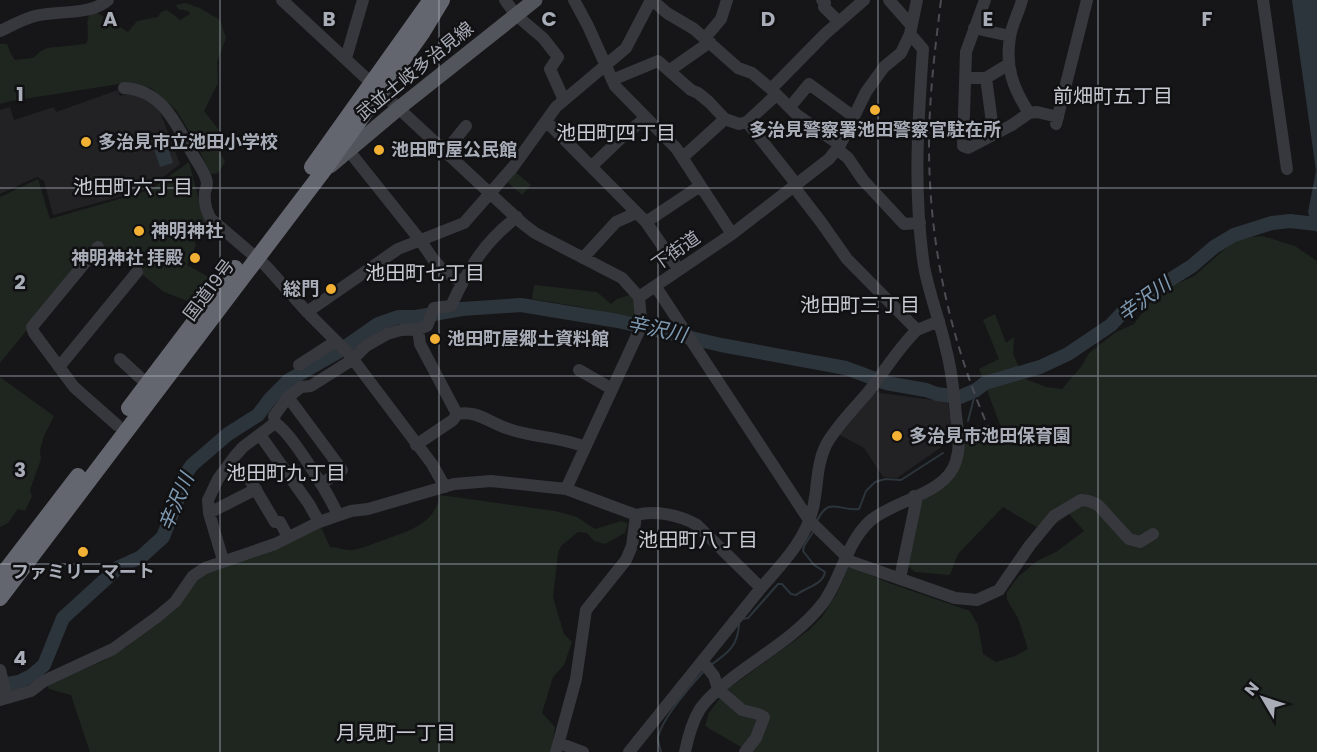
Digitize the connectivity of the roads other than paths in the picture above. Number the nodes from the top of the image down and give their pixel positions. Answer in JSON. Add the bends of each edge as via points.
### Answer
{"nodes":[{"id":1,"x":282,"y":0,"type":"edge"},
{"id":2,"x":363,"y":0,"type":"edge"},
{"id":3,"x":430,"y":0,"type":"edge"},
{"id":4,"x":442,"y":0,"type":"edge"},
{"id":5,"x":505,"y":0,"type":"edge"},
{"id":6,"x":535,"y":0,"type":"edge"},
{"id":7,"x":574,"y":0,"type":"edge"},
{"id":8,"x":652,"y":0,"type":"edge"},
{"id":9,"x":728,"y":0,"type":"edge"},
{"id":10,"x":822,"y":0,"type":"edge"},
{"id":11,"x":864,"y":0,"type":"edge"},
{"id":12,"x":889,"y":0,"type":"edge"},
{"id":13,"x":917,"y":0,"type":"edge"},
{"id":14,"x":985,"y":0,"type":"edge"},
{"id":15,"x":1022,"y":0,"type":"edge"},
{"id":16,"x":1087,"y":0,"type":"edge"},
{"id":17,"x":1263,"y":0,"type":"edge"},
{"id":18,"x":103,"y":1,"type":"edge"},
{"id":19,"x":516,"y":15,"type":"junction"},
{"id":20,"x":839,"y":22,"type":"junction"},
{"id":21,"x":974,"y":28,"type":"junction"},
{"id":22,"x":911,"y":30,"type":"junction"},
{"id":23,"x":0,"y":31,"type":"edge"},
{"id":24,"x":1010,"y":36,"type":"junction"},
{"id":25,"x":707,"y":40,"type":"junction"},
{"id":26,"x":346,"y":58,"type":"junction"},
{"id":27,"x":606,"y":64,"type":"junction"},
{"id":28,"x":1009,"y":64,"type":"junction"},
{"id":29,"x":670,"y":69,"type":"junction"},
{"id":30,"x":966,"y":78,"type":"junction"},
{"id":31,"x":986,"y":78,"type":"junction"},
{"id":32,"x":612,"y":80,"type":"junction"},
{"id":33,"x":377,"y":86,"type":"junction"},
{"id":34,"x":124,"y":88,"type":"dead end"},
{"id":35,"x":774,"y":92,"type":"junction"},
{"id":36,"x":564,"y":100,"type":"junction"},
{"id":37,"x":790,"y":107,"type":"junction"},
{"id":38,"x":399,"y":108,"type":"junction"},
{"id":39,"x":1029,"y":113,"type":"junction"},
{"id":40,"x":854,"y":117,"type":"junction"},
{"id":41,"x":645,"y":118,"type":"junction"},
{"id":42,"x":725,"y":119,"type":"junction"},
{"id":43,"x":546,"y":121,"type":"junction"},
{"id":44,"x":747,"y":122,"type":"junction"},
{"id":45,"x":466,"y":126,"type":"dead end"},
{"id":46,"x":995,"y":134,"type":"junction"},
{"id":47,"x":838,"y":147,"type":"junction"},
{"id":48,"x":349,"y":151,"type":"junction"},
{"id":49,"x":445,"y":152,"type":"junction"},
{"id":50,"x":682,"y":156,"type":"junction"},
{"id":51,"x":592,"y":166,"type":"junction"},
{"id":52,"x":1287,"y":169,"type":"dead end"},
{"id":53,"x":321,"y":174,"type":"junction"},
{"id":54,"x":700,"y":186,"type":"junction"},
{"id":55,"x":796,"y":186,"type":"junction"},
{"id":56,"x":491,"y":192,"type":"junction"},
{"id":57,"x":636,"y":213,"type":"junction"},
{"id":58,"x":517,"y":218,"type":"junction"},
{"id":59,"x":646,"y":222,"type":"junction"},
{"id":60,"x":920,"y":223,"type":"junction"},
{"id":61,"x":732,"y":234,"type":"junction"},
{"id":62,"x":420,"y":240,"type":"junction"},
{"id":63,"x":98,"y":247,"type":"dead end"},
{"id":64,"x":253,"y":254,"type":"junction"},
{"id":65,"x":583,"y":258,"type":"junction"},
{"id":66,"x":679,"y":270,"type":"junction"},
{"id":67,"x":137,"y":272,"type":"dead end"},
{"id":68,"x":462,"y":283,"type":"junction"},
{"id":69,"x":656,"y":286,"type":"junction"},
{"id":70,"x":639,"y":297,"type":"junction"},
{"id":71,"x":307,"y":312,"type":"junction"},
{"id":72,"x":939,"y":321,"type":"junction"},
{"id":73,"x":423,"y":326,"type":"junction"},
{"id":74,"x":917,"y":330,"type":"junction"},
{"id":75,"x":337,"y":342,"type":"junction"},
{"id":76,"x":350,"y":357,"type":"junction"},
{"id":77,"x":120,"y":359,"type":"dead end"},
{"id":78,"x":299,"y":365,"type":"dead end"},
{"id":79,"x":59,"y":368,"type":"junction"},
{"id":80,"x":579,"y":370,"type":"dead end"},
{"id":81,"x":147,"y":384,"type":"junction"},
{"id":82,"x":612,"y":389,"type":"junction"},
{"id":83,"x":288,"y":397,"type":"junction"},
{"id":84,"x":457,"y":414,"type":"junction"},
{"id":85,"x":275,"y":423,"type":"junction"},
{"id":86,"x":117,"y":425,"type":"junction"},
{"id":87,"x":260,"y":435,"type":"junction"},
{"id":88,"x":416,"y":445,"type":"junction"},
{"id":89,"x":585,"y":447,"type":"junction"},
{"id":90,"x":231,"y":463,"type":"junction"},
{"id":91,"x":321,"y":484,"type":"junction"},
{"id":92,"x":445,"y":486,"type":"junction"},
{"id":93,"x":256,"y":489,"type":"junction"},
{"id":94,"x":566,"y":489,"type":"junction"},
{"id":95,"x":914,"y":496,"type":"junction"},
{"id":96,"x":209,"y":513,"type":"junction"},
{"id":97,"x":339,"y":515,"type":"junction"},
{"id":98,"x":636,"y":515,"type":"junction"},
{"id":99,"x":320,"y":522,"type":"junction"},
{"id":100,"x":813,"y":524,"type":"junction"},
{"id":101,"x":1153,"y":534,"type":"dead end"},
{"id":102,"x":288,"y":537,"type":"junction"},
{"id":103,"x":847,"y":557,"type":"junction"},
{"id":104,"x":223,"y":560,"type":"junction"},
{"id":105,"x":0,"y":578,"type":"edge"},
{"id":106,"x":900,"y":578,"type":"junction"},
{"id":107,"x":761,"y":588,"type":"junction"},
{"id":108,"x":0,"y":598,"type":"edge"},
{"id":109,"x":568,"y":636,"type":"dead end"},
{"id":110,"x":581,"y":639,"type":"junction"},
{"id":111,"x":706,"y":665,"type":"junction"},
{"id":112,"x":1,"y":672,"type":"edge"},
{"id":113,"x":718,"y":688,"type":"junction"},
{"id":114,"x":4,"y":696,"type":"edge"},
{"id":115,"x":557,"y":748,"type":"edge"},
{"id":116,"x":583,"y":752,"type":"edge"},
{"id":117,"x":629,"y":752,"type":"edge"},
{"id":118,"x":686,"y":752,"type":"edge"},
{"id":119,"x":745,"y":752,"type":"edge"}],
"edges":[{"from":1,"to":26,"type":"street"},
{"from":2,"to":26,"type":"street"},
{"from":3,"to":33,"type":"highway","name":"国道19号"},
{"from":4,"to":33,"type":"highway","name":"国道19号","via":[[422,33]]},
{"from":5,"to":19,"type":"street"},
{"from":6,"to":19,"type":"main road","name":"武並土岐多治見線"},
{"from":7,"to":27,"type":"street"},
{"from":8,"to":25,"type":"street"},
{"from":8,"to":27,"type":"street","via":[[626,48]]},
{"from":9,"to":25,"type":"street"},
{"from":10,"to":20,"type":"street"},
{"from":11,"to":20,"type":"street"},
{"from":12,"to":22,"type":"street"},
{"from":13,"to":22,"type":"street","name":"下街道"},
{"from":14,"to":21,"type":"street"},
{"from":15,"to":24,"type":"street"},
{"from":16,"to":39,"type":"street","via":[[1057,120],[1037,111]]},
{"from":17,"to":52,"type":"street"},
{"from":18,"to":23,"type":"street","via":[[89,9],[33,16]]},
{"from":19,"to":36,"type":"street","via":[[558,57],[550,69]]},
{"from":19,"to":38,"type":"main road","name":"武並土岐多治見線"},
{"from":20,"to":35,"type":"street"},
{"from":21,"to":24,"type":"street"},
{"from":21,"to":30,"type":"street","via":[[966,52]]},
{"from":22,"to":40,"type":"street","name":"下街道","via":[[901,54],[870,85]]},
{"from":22,"to":60,"type":"street","via":[[923,49],[916,134]]},
{"from":24,"to":28,"type":"street"},
{"from":25,"to":29,"type":"street"},
{"from":25,"to":35,"type":"street","via":[[738,68],[752,73]]},
{"from":26,"to":33,"type":"street"},
{"from":27,"to":32,"type":"street"},
{"from":27,"to":36,"type":"street"},
{"from":28,"to":31,"type":"street"},
{"from":28,"to":39,"type":"street","via":[[1012,84]]},
{"from":29,"to":32,"type":"street","via":[[658,61]]},
{"from":29,"to":42,"type":"street"},
{"from":30,"to":31,"type":"street"},
{"from":30,"to":46,"type":"street","via":[[963,146]]},
{"from":31,"to":46,"type":"street"},
{"from":32,"to":41,"type":"street"},
{"from":33,"to":38,"type":"street"},
{"from":33,"to":53,"type":"highway","name":"国道19号"},
{"from":33,"to":64,"type":"highway","name":"国道19号","via":[[313,166]]},
{"from":34,"to":64,"type":"street","via":[[158,100],[172,117],[207,183],[205,199],[210,219]]},
{"from":35,"to":37,"type":"street"},
{"from":35,"to":44,"type":"street"},
{"from":36,"to":43,"type":"street"},
{"from":37,"to":40,"type":"street","via":[[809,84]]},
{"from":37,"to":47,"type":"street"},
{"from":38,"to":48,"type":"main road","name":"武並土岐多治見線"},
{"from":38,"to":49,"type":"street"},
{"from":39,"to":46,"type":"street"},
{"from":40,"to":47,"type":"street","name":"下街道"},
{"from":41,"to":50,"type":"street"},
{"from":41,"to":51,"type":"street"},
{"from":42,"to":44,"type":"street","via":[[739,124]]},
{"from":42,"to":50,"type":"street"},
{"from":43,"to":51,"type":"street"},
{"from":43,"to":56,"type":"street"},
{"from":44,"to":55,"type":"street"},
{"from":45,"to":49,"type":"street"},
{"from":47,"to":55,"type":"street","name":"下街道"},
{"from":47,"to":60,"type":"street","via":[[904,224]]},
{"from":48,"to":53,"type":"main road","name":"武並土岐多治見線"},
{"from":48,"to":62,"type":"street"},
{"from":49,"to":56,"type":"street"},
{"from":50,"to":54,"type":"street"},
{"from":51,"to":57,"type":"street"},
{"from":53,"to":64,"type":"highway","name":"国道19号"},
{"from":54,"to":59,"type":"street"},
{"from":54,"to":61,"type":"street"},
{"from":55,"to":61,"type":"street","name":"下街道"},
{"from":55,"to":74,"type":"street","via":[[847,259]]},
{"from":56,"to":58,"type":"street"},
{"from":56,"to":62,"type":"street","via":[[464,223]]},
{"from":57,"to":59,"type":"street"},
{"from":57,"to":65,"type":"street","via":[[615,222]]},
{"from":58,"to":65,"type":"street"},
{"from":58,"to":68,"type":"street","via":[[489,241]]},
{"from":59,"to":66,"type":"street"},
{"from":60,"to":72,"type":"street","via":[[924,267]]},
{"from":61,"to":66,"type":"street","name":"下街道"},
{"from":62,"to":68,"type":"street","via":[[441,268]]},
{"from":62,"to":71,"type":"street","via":[[398,249]]},
{"from":63,"to":79,"type":"street","via":[[33,327]]},
{"from":64,"to":71,"type":"street"},
{"from":64,"to":81,"type":"highway","name":"国道19号"},
{"from":64,"to":108,"type":"highway","name":"国道19号"},
{"from":65,"to":70,"type":"street","via":[[622,278]]},
{"from":66,"to":69,"type":"street","name":"下街道"},
{"from":67,"to":79,"type":"street"},
{"from":68,"to":73,"type":"street","via":[[451,306],[433,310]]},
{"from":69,"to":70,"type":"street","name":"下街道"},
{"from":69,"to":100,"type":"street"},
{"from":70,"to":82,"type":"street","via":[[641,319],[637,336]]},
{"from":71,"to":75,"type":"street"},
{"from":72,"to":74,"type":"street"},
{"from":72,"to":95,"type":"street","via":[[952,378],[959,443],[956,461],[944,481]]},
{"from":73,"to":76,"type":"street","via":[[387,334]]},
{"from":73,"to":84,"type":"street","via":[[420,344]]},
{"from":74,"to":100,"type":"street","via":[[826,445],[820,462]]},
{"from":75,"to":76,"type":"street"},
{"from":75,"to":78,"type":"street"},
{"from":76,"to":83,"type":"street","via":[[311,386],[301,387]]},
{"from":76,"to":88,"type":"street"},
{"from":77,"to":81,"type":"street"},
{"from":79,"to":86,"type":"street","via":[[74,387]]},
{"from":80,"to":82,"type":"street"},
{"from":81,"to":86,"type":"highway","name":"国道19号"},
{"from":82,"to":89,"type":"street"},
{"from":83,"to":85,"type":"street","via":[[274,416]]},
{"from":83,"to":91,"type":"street","via":[[342,470]]},
{"from":84,"to":88,"type":"street"},
{"from":84,"to":89,"type":"street","via":[[473,412],[523,434],[567,440]]},
{"from":85,"to":87,"type":"street"},
{"from":85,"to":91,"type":"street"},
{"from":86,"to":105,"type":"highway","name":"国道19号"},
{"from":87,"to":90,"type":"street","via":[[243,447]]},
{"from":87,"to":99,"type":"street"},
{"from":88,"to":92,"type":"street"},
{"from":89,"to":94,"type":"street"},
{"from":90,"to":93,"type":"street","via":[[247,475]]},
{"from":90,"to":96,"type":"street","via":[[208,500]]},
{"from":91,"to":97,"type":"street"},
{"from":92,"to":94,"type":"street","via":[[491,480]]},
{"from":92,"to":97,"type":"street"},
{"from":93,"to":96,"type":"street"},
{"from":93,"to":102,"type":"street"},
{"from":94,"to":98,"type":"street"},
{"from":95,"to":103,"type":"street","via":[[867,524]]},
{"from":95,"to":106,"type":"street"},
{"from":96,"to":104,"type":"street"},
{"from":97,"to":99,"type":"street"},
{"from":98,"to":107,"type":"street","via":[[684,518],[697,525]]},
{"from":98,"to":110,"type":"street","via":[[626,560],[586,610]]},
{"from":99,"to":102,"type":"street"},
{"from":100,"to":103,"type":"street"},
{"from":100,"to":107,"type":"street"},
{"from":101,"to":106,"type":"street","via":[[1140,542],[1129,538],[1098,505],[1081,500],[1054,516],[993,594],[966,600]]},
{"from":102,"to":104,"type":"street","via":[[249,554]]},
{"from":103,"to":106,"type":"street"},
{"from":103,"to":113,"type":"street","via":[[824,602],[805,623]]},
{"from":104,"to":114,"type":"street","via":[[193,576],[175,602],[113,649],[44,681],[30,692]]},
{"from":107,"to":111,"type":"street","via":[[710,651]]},
{"from":109,"to":110,"type":"street"},
{"from":110,"to":115,"type":"street","via":[[576,679]]},
{"from":111,"to":113,"type":"street"},
{"from":111,"to":117,"type":"street","via":[[664,706]]},
{"from":112,"to":114,"type":"street"},
{"from":113,"to":118,"type":"street","via":[[700,709]]},
{"from":113,"to":119,"type":"street","via":[[742,710],[764,717]]},
{"from":115,"to":116,"type":"street"}]}
